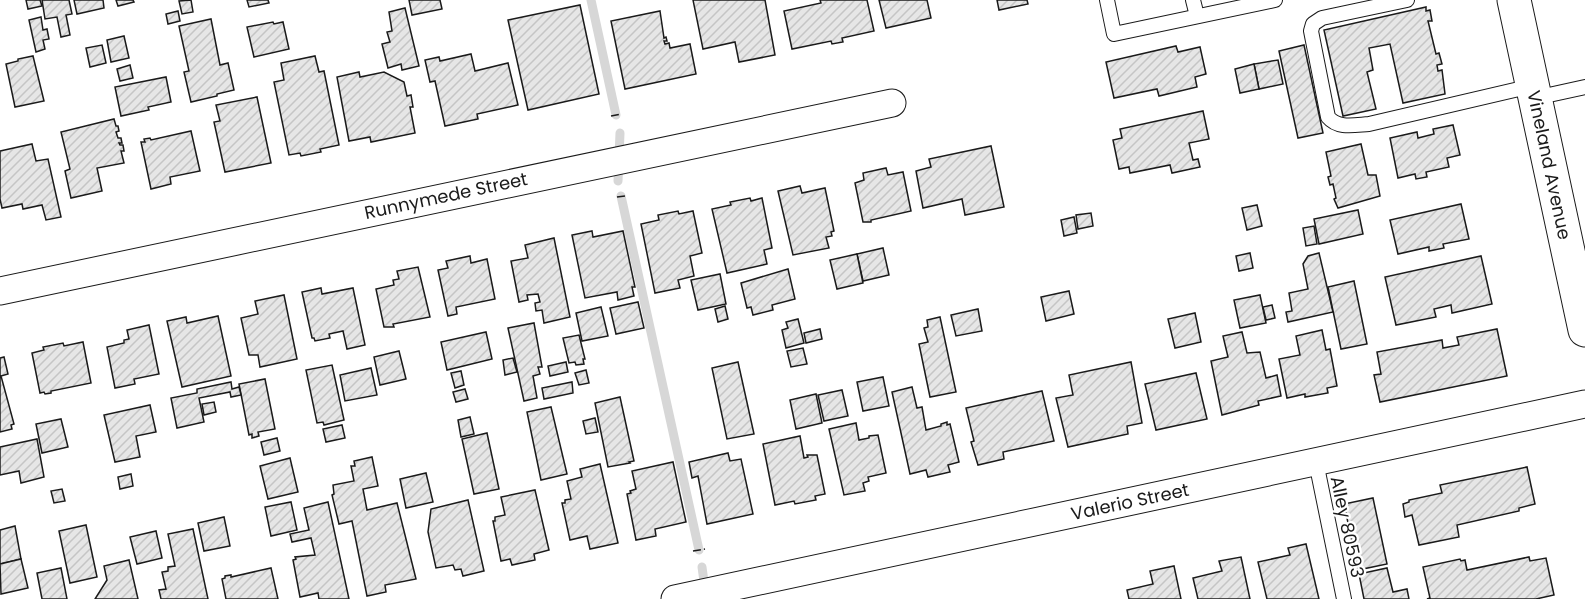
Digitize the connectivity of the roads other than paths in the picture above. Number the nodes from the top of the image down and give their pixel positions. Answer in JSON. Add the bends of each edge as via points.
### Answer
{"nodes":[{"id":1,"x":1107,"y":0,"type":"edge"},
{"id":2,"x":1193,"y":0,"type":"edge"},
{"id":3,"x":1275,"y":0,"type":"edge"},
{"id":4,"x":1407,"y":0,"type":"edge"},
{"id":5,"x":1514,"y":0,"type":"edge"},
{"id":6,"x":1197,"y":16,"type":"junction"},
{"id":7,"x":1585,"y":87,"type":"edge"},
{"id":8,"x":1534,"y":92,"type":"junction"},
{"id":9,"x":892,"y":103,"type":"dead end"},
{"id":10,"x":0,"y":291,"type":"edge"},
{"id":11,"x":1585,"y":330,"type":"edge"},
{"id":12,"x":1585,"y":404,"type":"edge"},
{"id":13,"x":1316,"y":462,"type":"junction"},
{"id":14,"x":732,"y":593,"type":"edge"},
{"id":15,"x":675,"y":599,"type":"edge"},
{"id":16,"x":1344,"y":599,"type":"edge"}],
"edges":[{"from":1,"to":6,"type":"lane","via":[[1114,34]]},
{"from":2,"to":6,"type":"lane"},
{"from":3,"to":6,"type":"lane"},
{"from":4,"to":8,"type":"lane","via":[[1322,18],[1314,24],[1311,31],[1328,117],[1334,123],[1369,124]]},
{"from":5,"to":8,"type":"main road","name":"Vineland Avenue"},
{"from":7,"to":8,"type":"lane"},
{"from":8,"to":11,"type":"main road","name":"Vineland Avenue"},
{"from":9,"to":10,"type":"street","name":"Runnymede Street"},
{"from":12,"to":13,"type":"street","name":"Valerio Street"},
{"from":13,"to":14,"type":"street","name":"Valerio Street"},
{"from":13,"to":16,"type":"lane","name":"Alley 80593"},
{"from":14,"to":15,"type":"street","name":"Valerio Street"}]}
